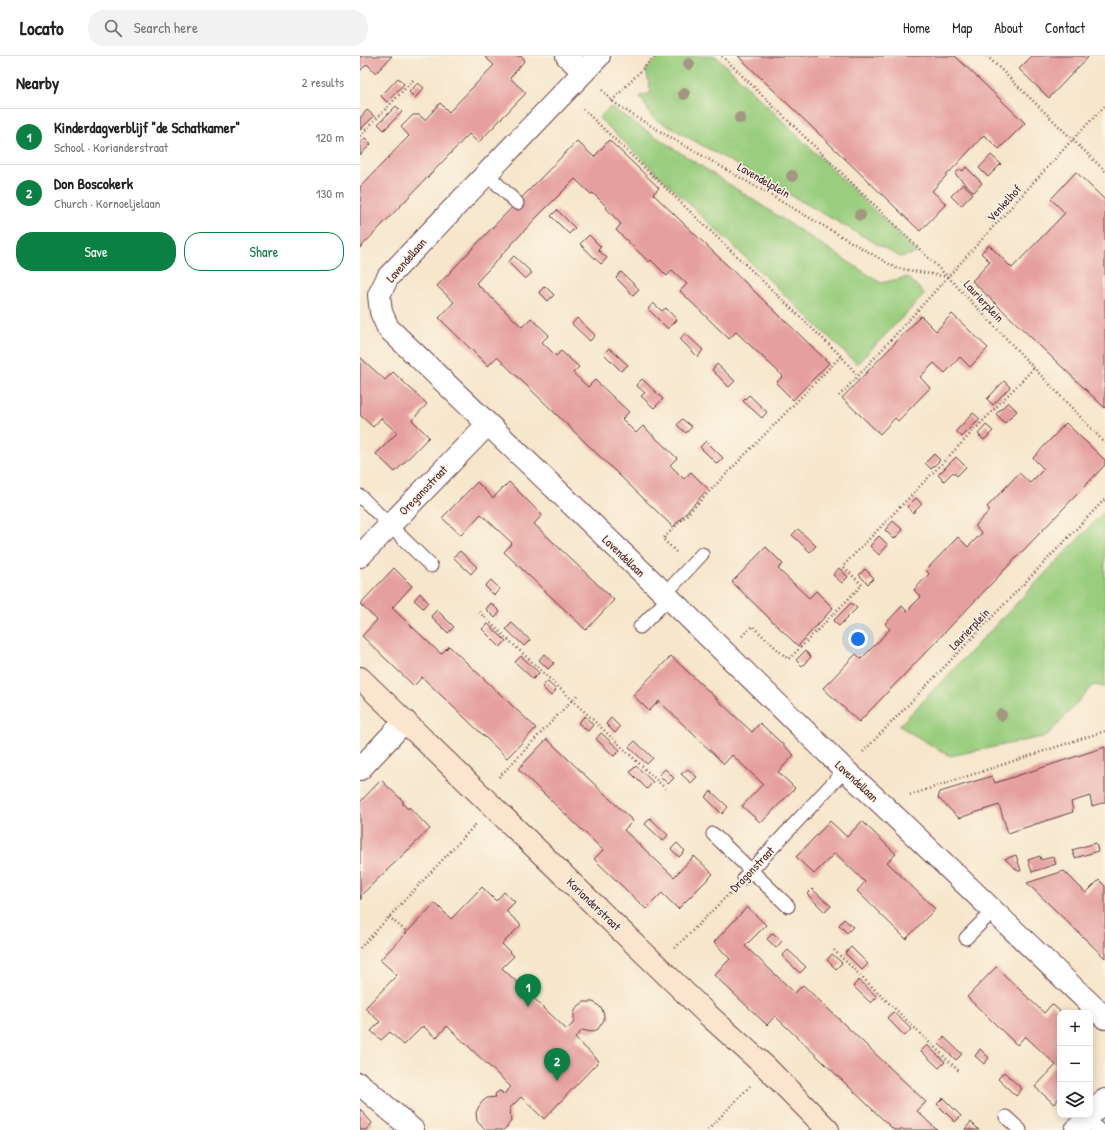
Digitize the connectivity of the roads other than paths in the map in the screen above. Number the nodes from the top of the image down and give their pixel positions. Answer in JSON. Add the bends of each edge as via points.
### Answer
{"nodes":[{"id":1,"x":567,"y":56,"type":"edge"},
{"id":2,"x":599,"y":56,"type":"edge"},
{"id":3,"x":584,"y":72,"type":"junction"},
{"id":4,"x":486,"y":173,"type":"junction"},
{"id":5,"x":517,"y":203,"type":"dead end"},
{"id":6,"x":487,"y":424,"type":"junction"},
{"id":7,"x":360,"y":496,"type":"edge"},
{"id":8,"x":390,"y":525,"type":"junction"},
{"id":9,"x":702,"y":554,"type":"dead end"},
{"id":10,"x":360,"y":556,"type":"edge"},
{"id":11,"x":431,"y":566,"type":"dead end"},
{"id":12,"x":667,"y":596,"type":"junction"},
{"id":13,"x":640,"y":627,"type":"dead end"},
{"id":14,"x":360,"y":678,"type":"edge"},
{"id":15,"x":405,"y":721,"type":"junction"},
{"id":16,"x":360,"y":769,"type":"edge"},
{"id":17,"x":845,"y":770,"type":"junction"},
{"id":18,"x":713,"y":834,"type":"dead end"},
{"id":19,"x":747,"y":875,"type":"junction"},
{"id":20,"x":788,"y":906,"type":"dead end"},
{"id":21,"x":993,"y":911,"type":"junction"},
{"id":22,"x":966,"y":938,"type":"dead end"},
{"id":23,"x":1105,"y":1018,"type":"edge"},
{"id":24,"x":360,"y":1084,"type":"edge"},
{"id":25,"x":1105,"y":1100,"type":"edge"},
{"id":26,"x":1006,"y":1117,"type":"dead end"},
{"id":27,"x":1087,"y":1126,"type":"edge"},
{"id":28,"x":821,"y":1128,"type":"edge"},
{"id":29,"x":413,"y":1130,"type":"edge"},
{"id":30,"x":1020,"y":1130,"type":"edge"}],
"edges":[{"from":1,"to":3,"type":"street"},
{"from":2,"to":3,"type":"street","name":"Lavendellaan"},
{"from":3,"to":4,"type":"street","name":"Lavendellaan"},
{"from":4,"to":5,"type":"lane"},
{"from":4,"to":6,"type":"street","name":"Lavendellaan","via":[[388,277],[379,295],[381,312],[388,328]]},
{"from":6,"to":8,"type":"street","name":"Oreganostraat"},
{"from":6,"to":12,"type":"street","name":"Lavendellaan"},
{"from":7,"to":8,"type":"lane"},
{"from":8,"to":10,"type":"street","name":"Oreganostraat"},
{"from":8,"to":11,"type":"lane"},
{"from":9,"to":12,"type":"lane"},
{"from":12,"to":13,"type":"lane"},
{"from":12,"to":17,"type":"street","name":"Lavendellaan"},
{"from":14,"to":15,"type":"street","name":"Korianderstraat"},
{"from":15,"to":16,"type":"street"},
{"from":15,"to":28,"type":"street","name":"Korianderstraat","via":[[707,1014],[767,1068]]},
{"from":17,"to":19,"type":"lane","name":"Dragonstraat"},
{"from":17,"to":21,"type":"street","name":"Lavendellaan"},
{"from":18,"to":19,"type":"lane"},
{"from":19,"to":20,"type":"lane"},
{"from":21,"to":22,"type":"lane"},
{"from":21,"to":23,"type":"street","name":"Lavendellaan"},
{"from":24,"to":29,"type":"street"},
{"from":25,"to":27,"type":"street"},
{"from":26,"to":30,"type":"lane"}]}
